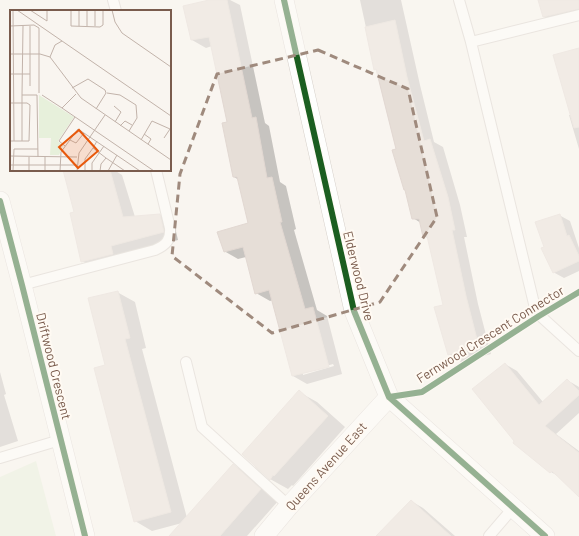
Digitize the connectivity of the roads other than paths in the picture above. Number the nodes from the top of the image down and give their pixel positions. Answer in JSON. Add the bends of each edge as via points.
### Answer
{"nodes":[{"id":1,"x":113,"y":0,"type":"edge"},
{"id":2,"x":284,"y":0,"type":"edge"},
{"id":3,"x":459,"y":0,"type":"edge"},
{"id":4,"x":116,"y":10,"type":"edge"},
{"id":5,"x":579,"y":16,"type":"edge"},
{"id":6,"x":471,"y":42,"type":"junction"},
{"id":7,"x":156,"y":171,"type":"edge"},
{"id":8,"x":0,"y":201,"type":"edge"},
{"id":9,"x":22,"y":285,"type":"junction"},
{"id":10,"x":579,"y":351,"type":"edge"},
{"id":11,"x":186,"y":362,"type":"dead end"},
{"id":12,"x":389,"y":397,"type":"junction"},
{"id":13,"x":60,"y":440,"type":"junction"},
{"id":14,"x":0,"y":458,"type":"edge"},
{"id":15,"x":290,"y":506,"type":"junction"},
{"id":16,"x":514,"y":508,"type":"junction"},
{"id":17,"x":85,"y":536,"type":"edge"},
{"id":18,"x":264,"y":536,"type":"edge"},
{"id":19,"x":489,"y":536,"type":"edge"},
{"id":20,"x":544,"y":536,"type":"edge"}],
"edges":[{"from":1,"to":4,"type":"lane"},
{"from":2,"to":12,"type":"street","name":"Elderwood Drive","via":[[354,310]]},
{"from":3,"to":6,"type":"lane"},
{"from":5,"to":6,"type":"lane"},
{"from":6,"to":10,"type":"lane","via":[[536,312]]},
{"from":7,"to":9,"type":"lane","via":[[170,228],[168,242],[155,250]]},
{"from":8,"to":9,"type":"street","name":"Driftwood Crescent"},
{"from":9,"to":13,"type":"street","name":"Driftwood Crescent"},
{"from":11,"to":15,"type":"lane","via":[[202,427]]},
{"from":12,"to":15,"type":"street","name":"Queens Avenue East"},
{"from":12,"to":16,"type":"street","name":"Elderwood Drive"},
{"from":13,"to":14,"type":"lane"},
{"from":13,"to":17,"type":"street","name":"Driftwood Crescent"},
{"from":15,"to":18,"type":"street","name":"Queens Avenue East"},
{"from":16,"to":19,"type":"lane"},
{"from":16,"to":20,"type":"street","name":"Elderwood Drive"}]}
